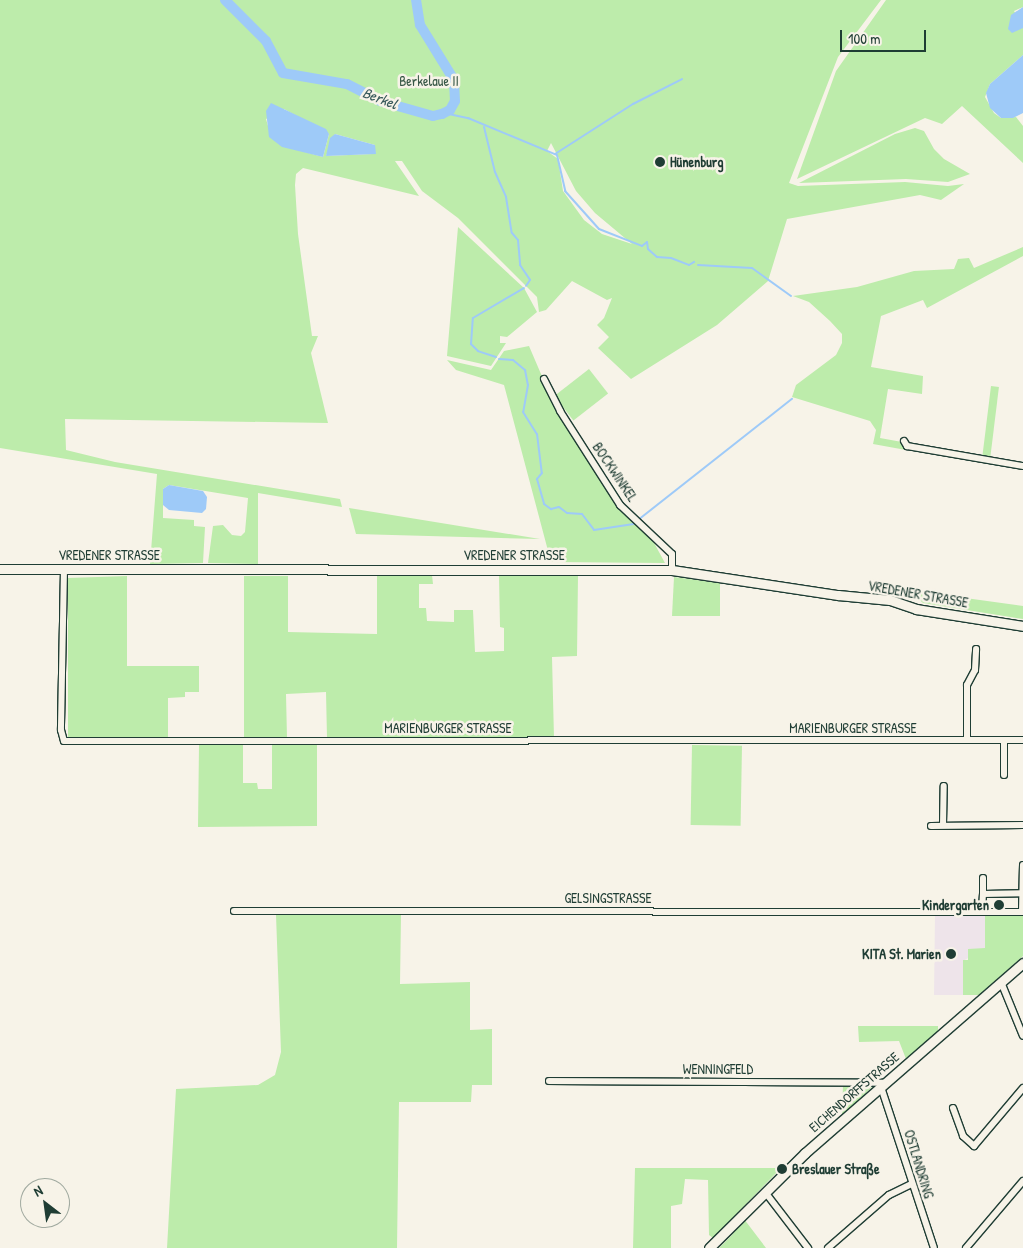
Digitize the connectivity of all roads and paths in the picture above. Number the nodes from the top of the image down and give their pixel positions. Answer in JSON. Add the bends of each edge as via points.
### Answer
{"nodes":[{"id":1,"x":544,"y":379,"type":"dead end"},
{"id":2,"x":904,"y":441,"type":"dead end"},
{"id":3,"x":1023,"y":466,"type":"edge"},
{"id":4,"x":0,"y":569,"type":"edge"},
{"id":5,"x":64,"y":569,"type":"junction"},
{"id":6,"x":672,"y":570,"type":"junction"},
{"id":7,"x":1023,"y":626,"type":"edge"},
{"id":8,"x":976,"y":649,"type":"dead end"},
{"id":9,"x":967,"y":740,"type":"junction"},
{"id":10,"x":1004,"y":740,"type":"junction"},
{"id":11,"x":1023,"y":740,"type":"edge"},
{"id":12,"x":1004,"y":775,"type":"dead end"},
{"id":13,"x":944,"y":786,"type":"dead end"},
{"id":14,"x":943,"y":825,"type":"junction"},
{"id":15,"x":1023,"y":825,"type":"edge"},
{"id":16,"x":931,"y":826,"type":"dead end"},
{"id":17,"x":1023,"y":865,"type":"edge"},
{"id":18,"x":983,"y":878,"type":"dead end"},
{"id":19,"x":1022,"y":893,"type":"junction"},
{"id":20,"x":983,"y":894,"type":"junction"},
{"id":21,"x":234,"y":911,"type":"dead end"},
{"id":22,"x":982,"y":912,"type":"junction"},
{"id":23,"x":1022,"y":912,"type":"edge"},
{"id":24,"x":1023,"y":963,"type":"edge"},
{"id":25,"x":1001,"y":982,"type":"junction"},
{"id":26,"x":1020,"y":1017,"type":"edge"},
{"id":27,"x":1023,"y":1036,"type":"edge"},
{"id":28,"x":549,"y":1081,"type":"dead end"},
{"id":29,"x":883,"y":1085,"type":"junction"},
{"id":30,"x":1023,"y":1088,"type":"edge"},
{"id":31,"x":953,"y":1108,"type":"dead end"},
{"id":32,"x":1023,"y":1181,"type":"edge"},
{"id":33,"x":912,"y":1184,"type":"junction"},
{"id":34,"x":765,"y":1192,"type":"junction"},
{"id":35,"x":709,"y":1248,"type":"edge"},
{"id":36,"x":808,"y":1248,"type":"edge"},
{"id":37,"x":828,"y":1248,"type":"edge"},
{"id":38,"x":934,"y":1248,"type":"edge"},
{"id":39,"x":966,"y":1248,"type":"edge"}],
"edges":[{"from":1,"to":6,"type":"street","name":"BOCKWINKEL","via":[[560,411],[620,505],[672,554]]},
{"from":2,"to":3,"type":"street","via":[[907,446]]},
{"from":4,"to":5,"type":"street","name":"VREDENER STRASSE"},
{"from":5,"to":6,"type":"street","name":"VREDENER STRASSE"},
{"from":5,"to":9,"type":"street","name":"MARIENBURGER STRASSE","via":[[61,730],[64,741]]},
{"from":6,"to":7,"type":"street","name":"VREDENER STRASSE","via":[[838,596],[890,600],[916,609]]},
{"from":8,"to":9,"type":"street","via":[[975,670],[967,685]]},
{"from":9,"to":10,"type":"street","name":"MARIENBURGER STRASSE"},
{"from":10,"to":11,"type":"street","name":"MARIENBURGER STRASSE"},
{"from":10,"to":12,"type":"street"},
{"from":13,"to":14,"type":"street"},
{"from":14,"to":15,"type":"street"},
{"from":14,"to":16,"type":"street"},
{"from":17,"to":19,"type":"street"},
{"from":18,"to":20,"type":"street"},
{"from":19,"to":20,"type":"street"},
{"from":19,"to":23,"type":"street"},
{"from":20,"to":22,"type":"street"},
{"from":21,"to":22,"type":"street","name":"GELSINGSTRASSE"},
{"from":22,"to":23,"type":"street","name":"GELSINGSTRASSE"},
{"from":24,"to":25,"type":"street","name":"EICHENDORFFSTRASSE"},
{"from":25,"to":26,"type":"street"},
{"from":25,"to":29,"type":"street","name":"EICHENDORFFSTRASSE"},
{"from":26,"to":27,"type":"street"},
{"from":28,"to":29,"type":"street","name":"WENNINGFELD"},
{"from":29,"to":33,"type":"street","name":"OSTLANDRING"},
{"from":29,"to":34,"type":"street","name":"EICHENDORFFSTRASSE"},
{"from":30,"to":31,"type":"street","via":[[974,1146],[963,1136]]},
{"from":32,"to":39,"type":"street"},
{"from":33,"to":37,"type":"street","via":[[889,1195]]},
{"from":33,"to":38,"type":"street","name":"OSTLANDRING"},
{"from":34,"to":35,"type":"street","name":"EICHENDORFFSTRASSE"},
{"from":34,"to":36,"type":"street"}]}
